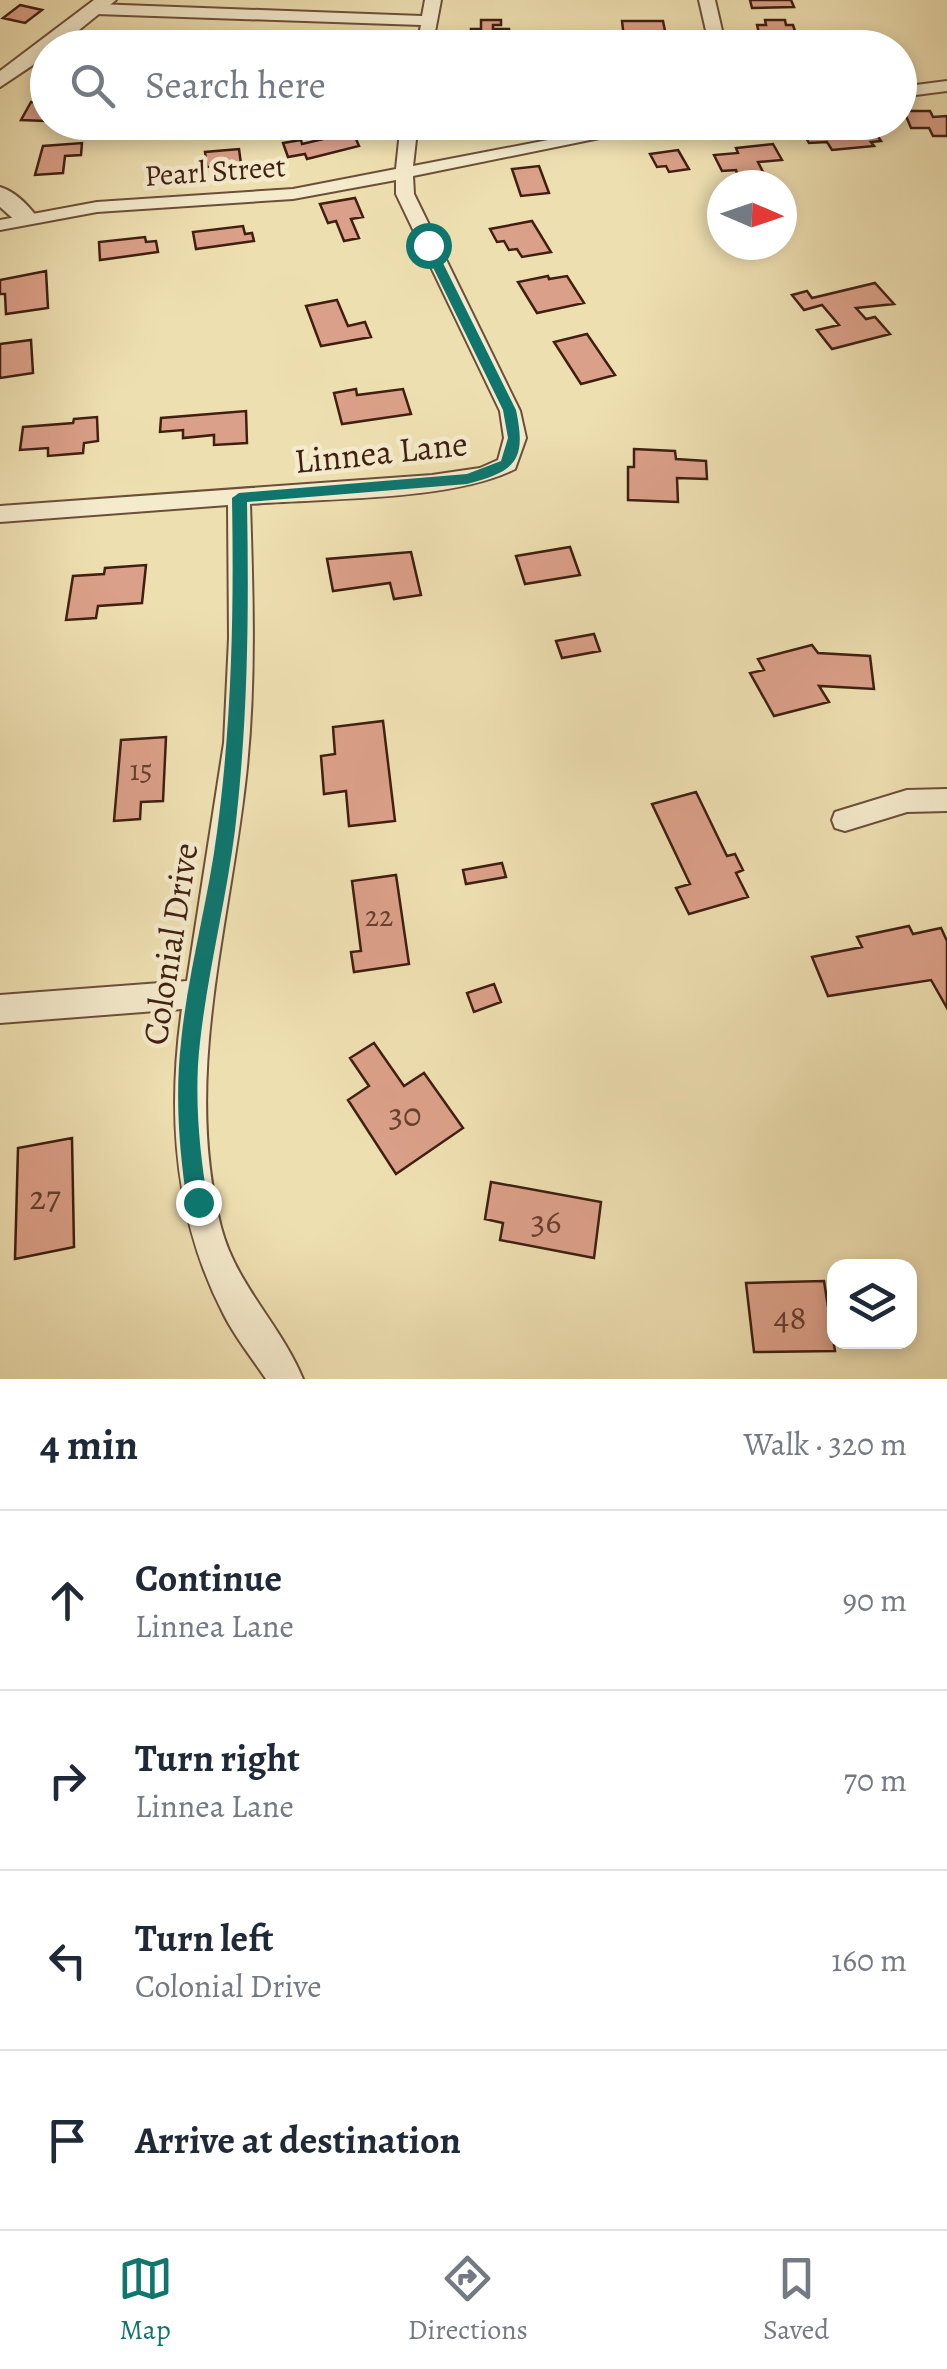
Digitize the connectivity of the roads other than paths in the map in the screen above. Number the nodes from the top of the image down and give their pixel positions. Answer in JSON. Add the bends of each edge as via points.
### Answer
{"nodes":[{"id":1,"x":433,"y":0,"type":"edge"},
{"id":2,"x":707,"y":0,"type":"edge"},
{"id":3,"x":101,"y":4,"type":"edge"},
{"id":4,"x":429,"y":21,"type":"junction"},
{"id":5,"x":64,"y":30,"type":"edge"},
{"id":6,"x":427,"y":30,"type":"edge"},
{"id":7,"x":714,"y":30,"type":"edge"},
{"id":8,"x":30,"y":54,"type":"edge"},
{"id":9,"x":0,"y":81,"type":"edge"},
{"id":10,"x":947,"y":86,"type":"edge"},
{"id":11,"x":917,"y":90,"type":"edge"},
{"id":12,"x":408,"y":140,"type":"edge"},
{"id":13,"x":572,"y":140,"type":"edge"},
{"id":14,"x":404,"y":171,"type":"junction"},
{"id":15,"x":0,"y":194,"type":"edge"},
{"id":16,"x":25,"y":217,"type":"junction"},
{"id":17,"x":0,"y":224,"type":"edge"},
{"id":18,"x":239,"y":498,"type":"junction"},
{"id":19,"x":0,"y":514,"type":"edge"},
{"id":20,"x":947,"y":800,"type":"edge"},
{"id":21,"x":845,"y":820,"type":"dead end"},
{"id":22,"x":197,"y":994,"type":"junction"},
{"id":23,"x":0,"y":1010,"type":"edge"},
{"id":24,"x":286,"y":1379,"type":"edge"}],
"edges":[{"from":1,"to":4,"type":"street"},
{"from":2,"to":7,"type":"street"},
{"from":3,"to":4,"type":"street"},
{"from":3,"to":5,"type":"street"},
{"from":4,"to":6,"type":"street"},
{"from":8,"to":9,"type":"street"},
{"from":10,"to":11,"type":"street"},
{"from":12,"to":14,"type":"street"},
{"from":13,"to":14,"type":"street","name":"Pearl Street"},
{"from":14,"to":16,"type":"street","name":"Pearl Street","via":[[278,196]]},
{"from":14,"to":18,"type":"street","name":"Linnea Lane","via":[[410,212],[510,410],[515,438],[507,464],[467,479]]},
{"from":15,"to":16,"type":"street"},
{"from":16,"to":17,"type":"street","name":"Pearl Street"},
{"from":18,"to":19,"type":"street","name":"Linnea Lane"},
{"from":18,"to":22,"type":"street","name":"Colonial Drive","via":[[238,734]]},
{"from":20,"to":21,"type":"street","via":[[906,801]]},
{"from":22,"to":23,"type":"street"},
{"from":22,"to":24,"type":"street","name":"Colonial Drive","via":[[187,1092],[198,1202],[230,1295]]}]}
